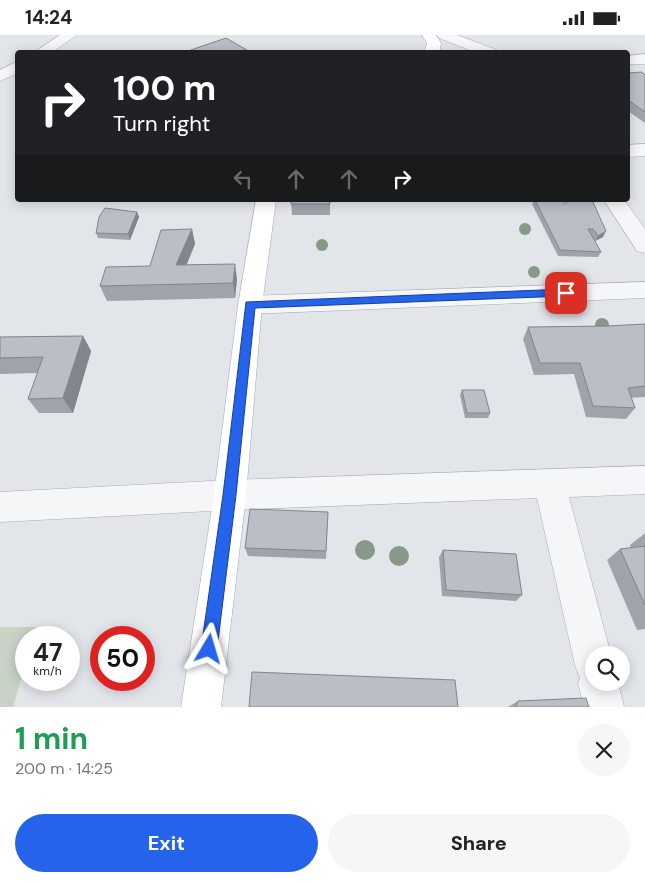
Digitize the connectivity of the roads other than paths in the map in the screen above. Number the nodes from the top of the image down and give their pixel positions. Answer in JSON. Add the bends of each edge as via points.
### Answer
{"nodes":[{"id":1,"x":70,"y":35,"type":"edge"},
{"id":2,"x":430,"y":35,"type":"edge"},
{"id":3,"x":444,"y":35,"type":"edge"},
{"id":4,"x":45,"y":50,"type":"edge"},
{"id":5,"x":432,"y":50,"type":"edge"},
{"id":6,"x":484,"y":50,"type":"edge"},
{"id":7,"x":645,"y":59,"type":"edge"},
{"id":8,"x":630,"y":60,"type":"edge"},
{"id":9,"x":15,"y":68,"type":"edge"},
{"id":10,"x":0,"y":76,"type":"edge"},
{"id":11,"x":645,"y":150,"type":"edge"},
{"id":12,"x":630,"y":151,"type":"edge"},
{"id":13,"x":266,"y":202,"type":"edge"},
{"id":14,"x":615,"y":202,"type":"edge"},
{"id":15,"x":645,"y":247,"type":"edge"},
{"id":16,"x":645,"y":290,"type":"edge"},
{"id":17,"x":250,"y":305,"type":"junction"},
{"id":18,"x":645,"y":479,"type":"edge"},
{"id":19,"x":549,"y":483,"type":"junction"},
{"id":20,"x":230,"y":495,"type":"junction"},
{"id":21,"x":0,"y":507,"type":"edge"},
{"id":22,"x":589,"y":646,"type":"edge"},
{"id":23,"x":600,"y":691,"type":"edge"},
{"id":24,"x":202,"y":707,"type":"edge"},
{"id":25,"x":604,"y":707,"type":"edge"}],
"edges":[{"from":1,"to":4,"type":"street"},
{"from":2,"to":5,"type":"main road","via":[[434,43]]},
{"from":3,"to":6,"type":"street"},
{"from":7,"to":8,"type":"street"},
{"from":9,"to":10,"type":"street"},
{"from":11,"to":12,"type":"street"},
{"from":13,"to":17,"type":"main road"},
{"from":14,"to":15,"type":"street"},
{"from":16,"to":17,"type":"street"},
{"from":17,"to":20,"type":"main road"},
{"from":18,"to":19,"type":"street"},
{"from":19,"to":20,"type":"street"},
{"from":19,"to":22,"type":"street"},
{"from":20,"to":21,"type":"street"},
{"from":20,"to":24,"type":"main road"},
{"from":23,"to":25,"type":"street"}]}
